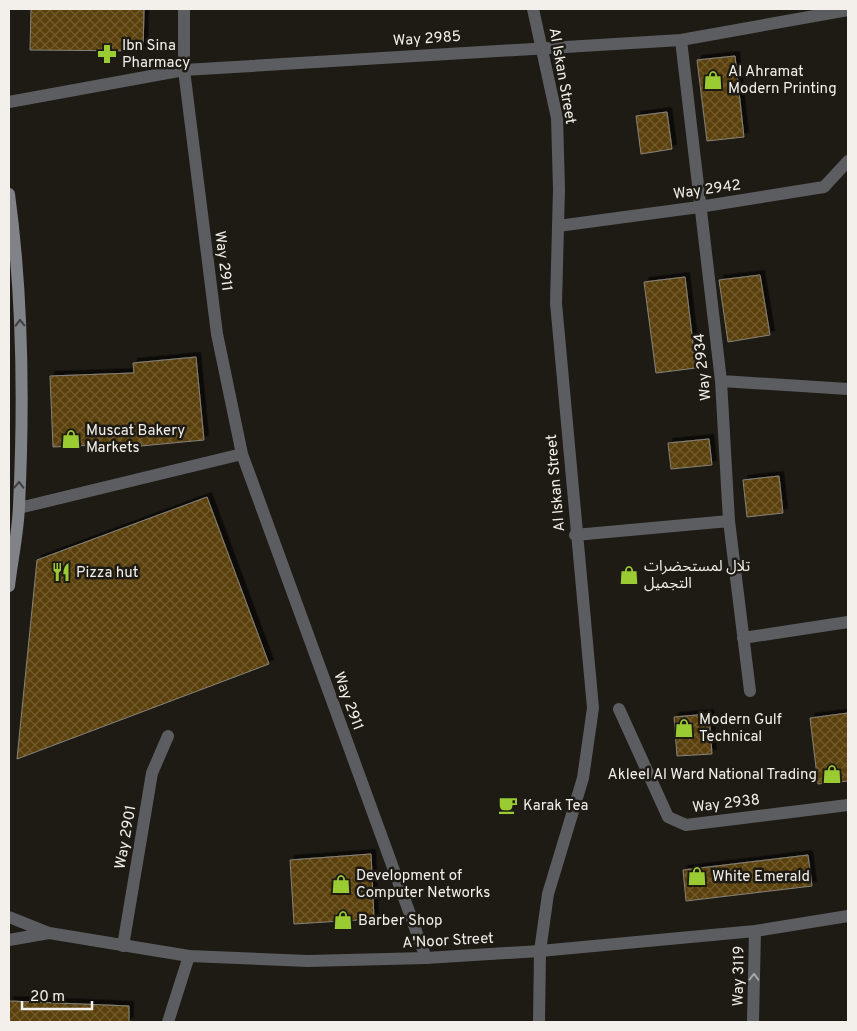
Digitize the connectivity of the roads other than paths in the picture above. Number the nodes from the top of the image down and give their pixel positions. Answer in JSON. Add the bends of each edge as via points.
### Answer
{"nodes":[{"id":1,"x":184,"y":9,"type":"edge"},
{"id":2,"x":533,"y":9,"type":"edge"},
{"id":3,"x":848,"y":10,"type":"edge"},
{"id":4,"x":681,"y":40,"type":"junction"},
{"id":5,"x":543,"y":47,"type":"junction"},
{"id":6,"x":184,"y":70,"type":"junction"},
{"id":7,"x":9,"y":102,"type":"edge"},
{"id":8,"x":848,"y":161,"type":"edge"},
{"id":9,"x":9,"y":194,"type":"edge"},
{"id":10,"x":699,"y":207,"type":"junction"},
{"id":11,"x":558,"y":226,"type":"junction"},
{"id":12,"x":721,"y":381,"type":"junction"},
{"id":13,"x":848,"y":389,"type":"edge"},
{"id":14,"x":242,"y":454,"type":"junction"},
{"id":15,"x":19,"y":508,"type":"junction"},
{"id":16,"x":729,"y":521,"type":"junction"},
{"id":17,"x":575,"y":535,"type":"junction"},
{"id":18,"x":9,"y":586,"type":"edge"},
{"id":19,"x":848,"y":622,"type":"edge"},
{"id":20,"x":743,"y":638,"type":"junction"},
{"id":21,"x":750,"y":691,"type":"dead end"},
{"id":22,"x":619,"y":708,"type":"dead end"},
{"id":23,"x":168,"y":736,"type":"dead end"},
{"id":24,"x":848,"y":805,"type":"edge"},
{"id":25,"x":848,"y":916,"type":"edge"},
{"id":26,"x":9,"y":917,"type":"edge"},
{"id":27,"x":755,"y":931,"type":"junction"},
{"id":28,"x":49,"y":933,"type":"junction"},
{"id":29,"x":9,"y":940,"type":"edge"},
{"id":30,"x":123,"y":946,"type":"junction"},
{"id":31,"x":540,"y":951,"type":"junction"},
{"id":32,"x":190,"y":956,"type":"junction"},
{"id":33,"x":426,"y":958,"type":"junction"},
{"id":34,"x":168,"y":1022,"type":"edge"},
{"id":35,"x":539,"y":1022,"type":"edge"},
{"id":36,"x":753,"y":1022,"type":"edge"}],
"edges":[{"from":1,"to":6,"type":"street","name":"Way 2911"},
{"from":2,"to":5,"type":"street","name":"Al Iskan Street"},
{"from":3,"to":4,"type":"street","name":"Way 2985"},
{"from":4,"to":5,"type":"street","name":"Way 2985"},
{"from":4,"to":10,"type":"street","name":"Way 2934"},
{"from":5,"to":6,"type":"street","name":"Way 2985"},
{"from":5,"to":11,"type":"street","name":"Al Iskan Street","via":[[557,118]]},
{"from":6,"to":7,"type":"street","name":"Way 2985"},
{"from":6,"to":14,"type":"street","name":"Way 2911","via":[[217,334]]},
{"from":8,"to":10,"type":"street","name":"Way 2942","via":[[824,187]]},
{"from":15,"to":9,"type":"main road","one_way":true,"via":[[22,391],[18,264]]},
{"from":10,"to":11,"type":"street","name":"Way 2942"},
{"from":10,"to":12,"type":"street","name":"Way 2934"},
{"from":11,"to":17,"type":"street","name":"Al Iskan Street","via":[[556,302]]},
{"from":12,"to":13,"type":"street"},
{"from":12,"to":16,"type":"street","name":"Way 2934"},
{"from":14,"to":15,"type":"street"},
{"from":14,"to":33,"type":"street","name":"Way 2911"},
{"from":15,"to":18,"type":"main road"},
{"from":16,"to":17,"type":"street"},
{"from":16,"to":20,"type":"street","name":"Way 2934"},
{"from":17,"to":31,"type":"street","name":"Al Iskan Street","via":[[593,708],[583,778],[548,894]]},
{"from":19,"to":20,"type":"street"},
{"from":20,"to":21,"type":"street","name":"Way 2934"},
{"from":22,"to":24,"type":"street","name":"Way 2938","via":[[668,817],[686,824]]},
{"from":23,"to":30,"type":"street","name":"Way 2901","via":[[152,773]]},
{"from":25,"to":27,"type":"street","name":"A'Noor Street"},
{"from":26,"to":28,"type":"street","name":"A'Noor Street"},
{"from":27,"to":31,"type":"street","name":"A'Noor Street"},
{"from":36,"to":27,"type":"street","name":"Way 3119","one_way":true},
{"from":28,"to":29,"type":"street","name":"A'Noor Street"},
{"from":28,"to":30,"type":"street","name":"A'Noor Street"},
{"from":30,"to":32,"type":"street","name":"A'Noor Street"},
{"from":31,"to":33,"type":"street","name":"A'Noor Street"},
{"from":31,"to":35,"type":"street","name":"Al Iskan Street"},
{"from":32,"to":33,"type":"street","name":"A'Noor Street","via":[[308,961]]},
{"from":32,"to":34,"type":"street"}]}
